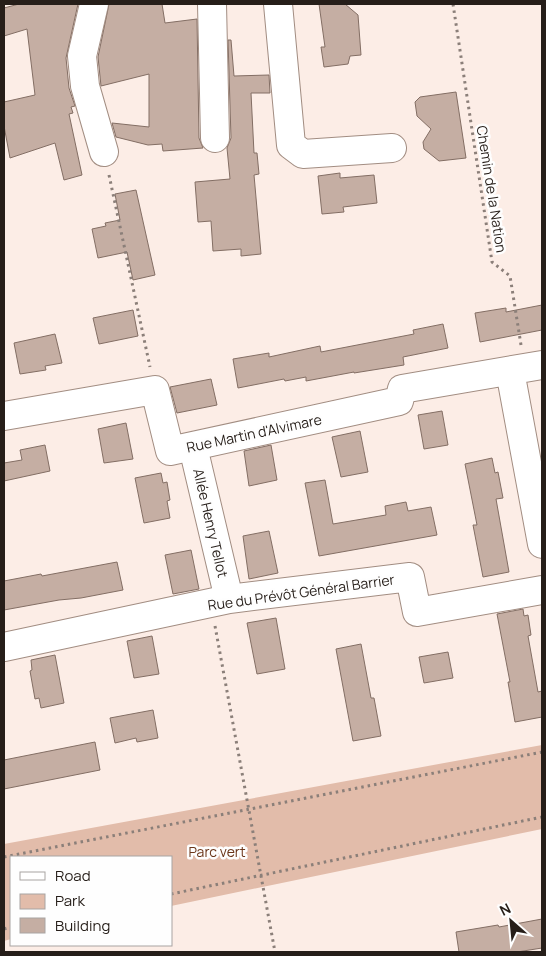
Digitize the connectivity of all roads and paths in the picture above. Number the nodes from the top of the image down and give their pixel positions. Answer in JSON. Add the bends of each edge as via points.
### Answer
{"nodes":[{"id":1,"x":94,"y":4,"type":"edge"},
{"id":2,"x":212,"y":4,"type":"edge"},
{"id":3,"x":278,"y":4,"type":"edge"},
{"id":4,"x":452,"y":4,"type":"edge"},
{"id":5,"x":215,"y":138,"type":"dead end"},
{"id":6,"x":392,"y":148,"type":"dead end"},
{"id":7,"x":104,"y":152,"type":"joint"},
{"id":8,"x":526,"y":368,"type":"edge"},
{"id":9,"x":155,"y":390,"type":"junction"},
{"id":10,"x":4,"y":416,"type":"edge"},
{"id":11,"x":193,"y":447,"type":"junction"},
{"id":12,"x":542,"y":544,"type":"edge"},
{"id":13,"x":542,"y":590,"type":"edge"},
{"id":14,"x":228,"y":599,"type":"junction"},
{"id":15,"x":215,"y":625,"type":"dead end"},
{"id":16,"x":4,"y":647,"type":"edge"},
{"id":17,"x":542,"y":752,"type":"edge"},
{"id":18,"x":249,"y":810,"type":"junction"},
{"id":19,"x":542,"y":817,"type":"edge"},
{"id":20,"x":4,"y":857,"type":"edge"},
{"id":21,"x":261,"y":876,"type":"junction"},
{"id":22,"x":172,"y":894,"type":"edge"},
{"id":23,"x":275,"y":952,"type":"edge"}],
"edges":[{"from":1,"to":7,"type":"street","via":[[82,56],[85,86]]},
{"from":2,"to":5,"type":"street"},
{"from":3,"to":6,"type":"street","via":[[290,145],[303,154]]},
{"from":4,"to":8,"type":"path","name":"Chemin de la Nation","via":[[492,262],[510,276]]},
{"from":7,"to":9,"type":"path"},
{"from":8,"to":11,"type":"street","name":"Rue Martin d'Alvimare","via":[[402,389],[399,401]]},
{"from":8,"to":12,"type":"street"},
{"from":9,"to":10,"type":"street"},
{"from":9,"to":11,"type":"street","name":"Rue Martin d'Alvimare","via":[[170,451]]},
{"from":11,"to":14,"type":"street","name":"Allée Henry Tellot"},
{"from":13,"to":14,"type":"street","name":"Rue du Prévôt Général Barrier","via":[[417,612],[410,577]]},
{"from":14,"to":16,"type":"street","name":"Rue du Prévôt Général Barrier"},
{"from":15,"to":18,"type":"path"},
{"from":17,"to":18,"type":"path"},
{"from":18,"to":20,"type":"path"},
{"from":18,"to":21,"type":"path"},
{"from":19,"to":21,"type":"path"},
{"from":21,"to":22,"type":"path"},
{"from":21,"to":23,"type":"path"}]}
